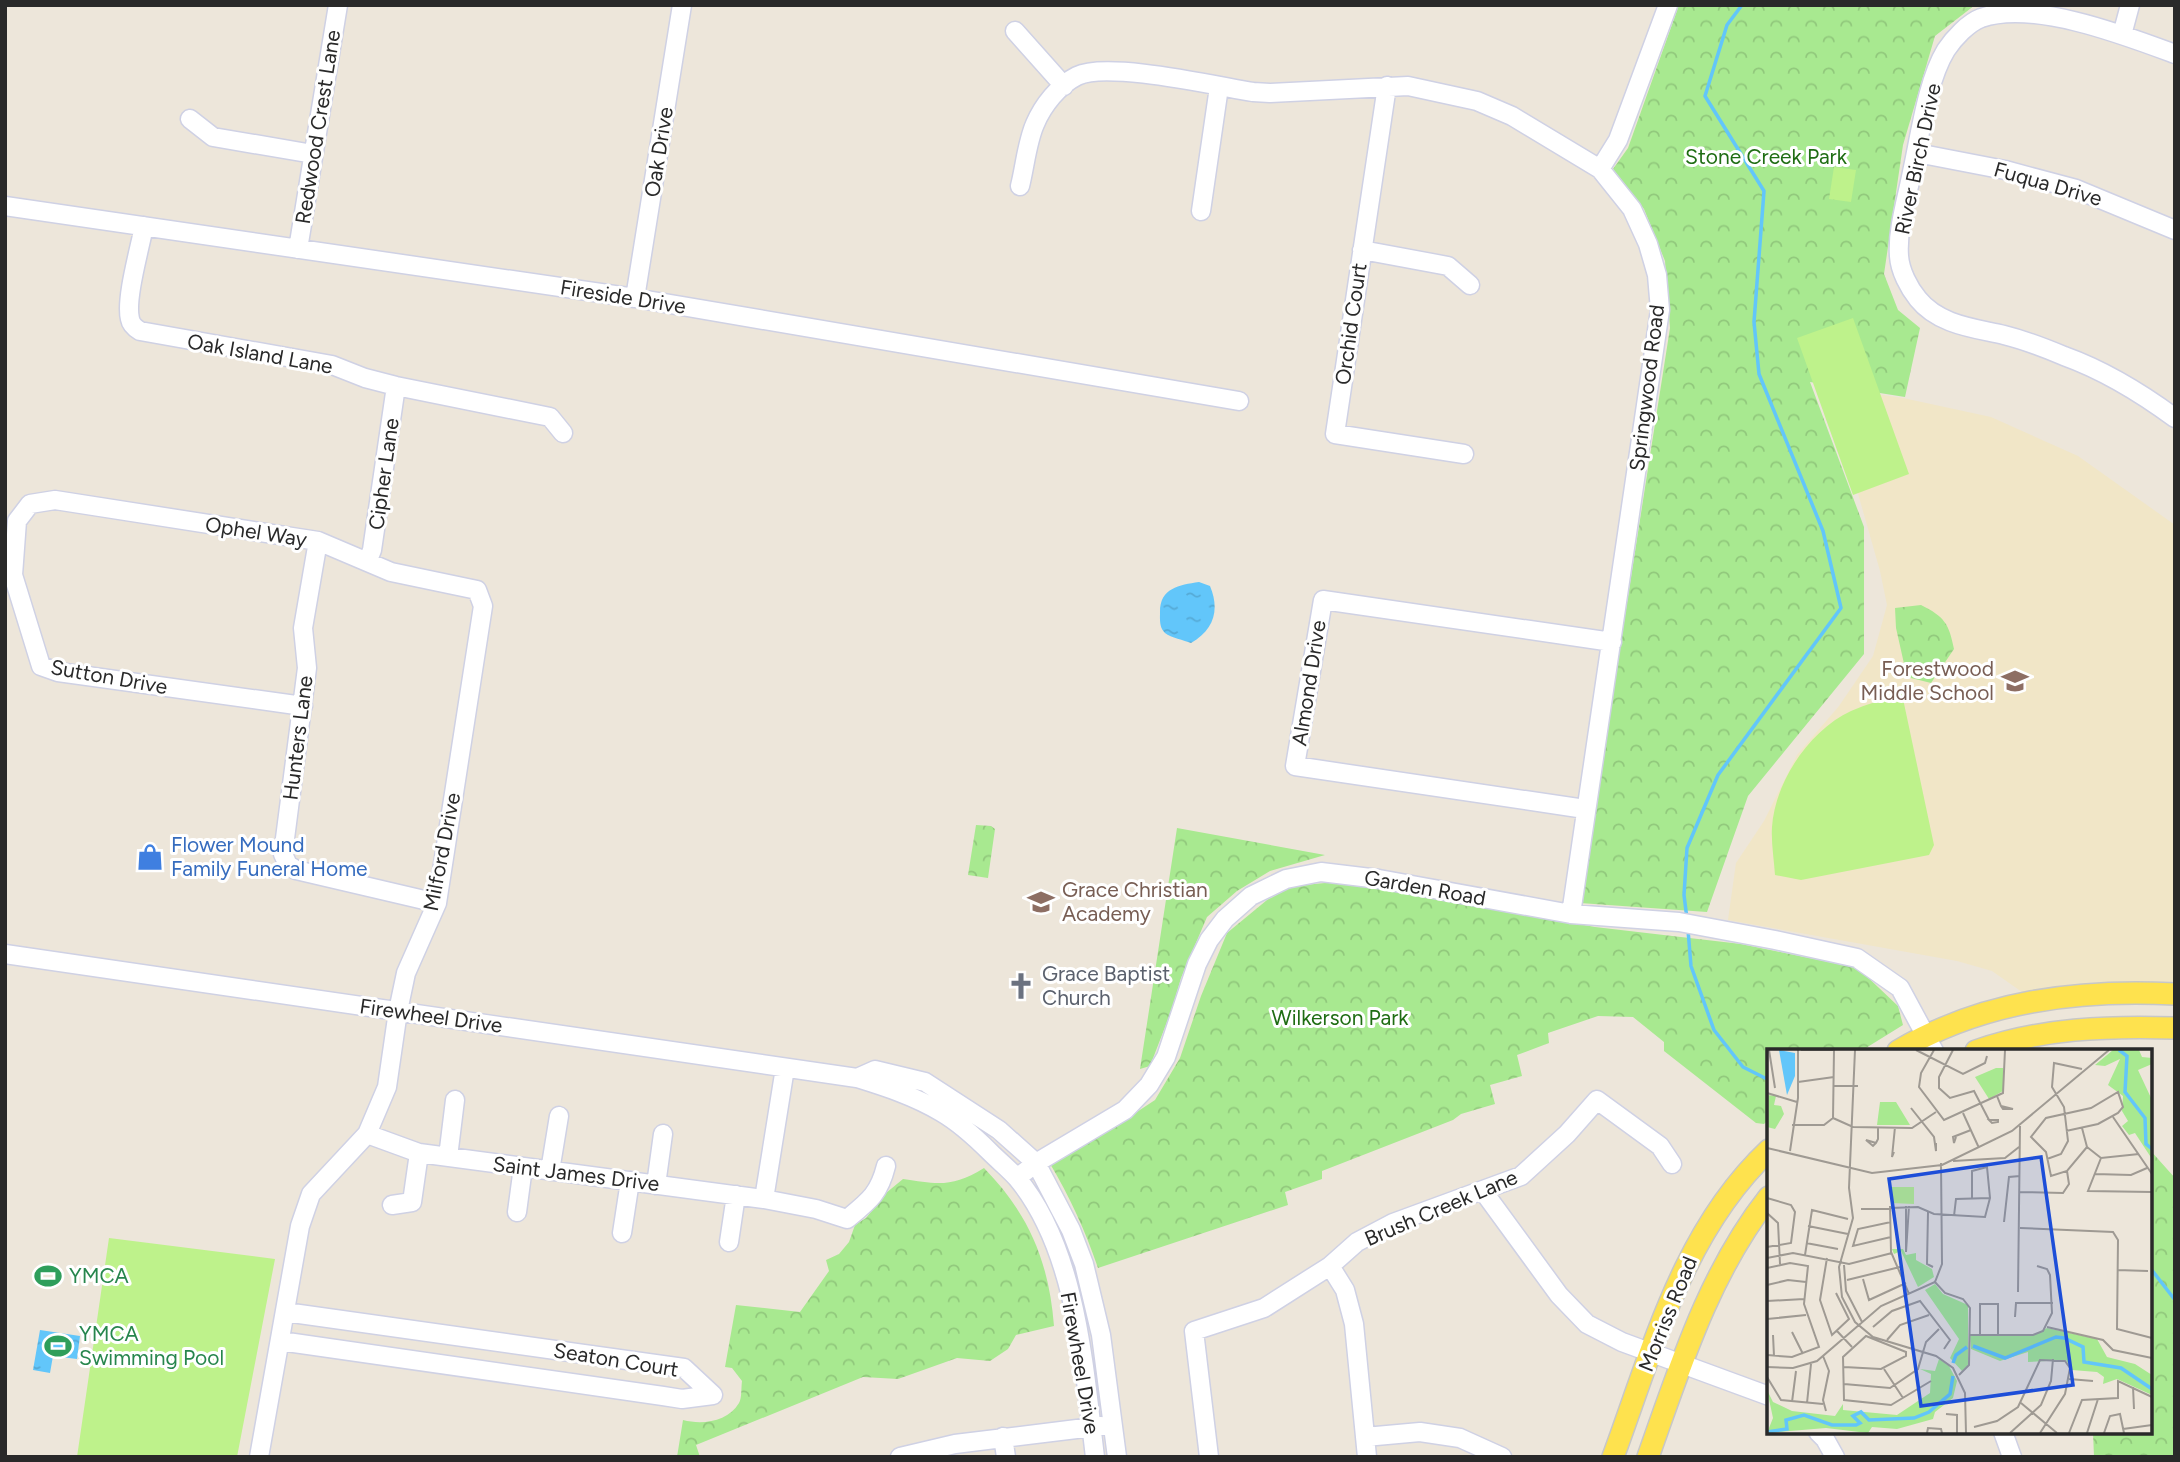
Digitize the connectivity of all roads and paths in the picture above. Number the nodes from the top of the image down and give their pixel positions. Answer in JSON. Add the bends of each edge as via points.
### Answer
{"nodes":[{"id":1,"x":338,"y":5,"type":"edge"},
{"id":2,"x":682,"y":5,"type":"edge"},
{"id":3,"x":1668,"y":5,"type":"edge"},
{"id":4,"x":2130,"y":5,"type":"edge"},
{"id":5,"x":1015,"y":31,"type":"dead end"},
{"id":6,"x":2122,"y":35,"type":"junction"},
{"id":7,"x":2175,"y":54,"type":"edge"},
{"id":8,"x":1064,"y":86,"type":"junction"},
{"id":9,"x":1219,"y":86,"type":"junction"},
{"id":10,"x":1387,"y":86,"type":"junction"},
{"id":11,"x":190,"y":120,"type":"dead end"},
{"id":12,"x":1917,"y":153,"type":"junction"},
{"id":13,"x":313,"y":154,"type":"junction"},
{"id":14,"x":1600,"y":169,"type":"junction"},
{"id":15,"x":1020,"y":186,"type":"dead end"},
{"id":16,"x":5,"y":206,"type":"edge"},
{"id":17,"x":1201,"y":211,"type":"dead end"},
{"id":18,"x":144,"y":226,"type":"junction"},
{"id":19,"x":2175,"y":230,"type":"edge"},
{"id":20,"x":298,"y":249,"type":"junction"},
{"id":21,"x":1362,"y":250,"type":"junction"},
{"id":22,"x":1470,"y":285,"type":"dead end"},
{"id":23,"x":635,"y":298,"type":"junction"},
{"id":24,"x":396,"y":386,"type":"junction"},
{"id":25,"x":1239,"y":401,"type":"dead end"},
{"id":26,"x":2175,"y":418,"type":"edge"},
{"id":27,"x":563,"y":432,"type":"dead end"},
{"id":28,"x":1464,"y":454,"type":"dead end"},
{"id":29,"x":30,"y":504,"type":"joint"},
{"id":30,"x":318,"y":541,"type":"junction"},
{"id":31,"x":368,"y":560,"type":"junction"},
{"id":32,"x":477,"y":590,"type":"joint"},
{"id":33,"x":1612,"y":642,"type":"junction"},
{"id":34,"x":303,"y":706,"type":"junction"},
{"id":35,"x":1585,"y":809,"type":"junction"},
{"id":36,"x":437,"y":903,"type":"junction"},
{"id":37,"x":1571,"y":914,"type":"junction"},
{"id":38,"x":5,"y":954,"type":"edge"},
{"id":39,"x":2175,"y":994,"type":"edge"},
{"id":40,"x":398,"y":1011,"type":"junction"},
{"id":41,"x":2175,"y":1028,"type":"edge"},
{"id":42,"x":1929,"y":1043,"type":"edge"},
{"id":43,"x":1906,"y":1049,"type":"edge"},
{"id":44,"x":1983,"y":1049,"type":"edge"},
{"id":45,"x":785,"y":1068,"type":"junction"},
{"id":46,"x":857,"y":1078,"type":"junction"},
{"id":47,"x":455,"y":1100,"type":"dead end"},
{"id":48,"x":559,"y":1116,"type":"dead end"},
{"id":49,"x":367,"y":1134,"type":"junction"},
{"id":50,"x":663,"y":1134,"type":"dead end"},
{"id":51,"x":1767,"y":1152,"type":"edge"},
{"id":52,"x":419,"y":1153,"type":"junction"},
{"id":53,"x":447,"y":1157,"type":"junction"},
{"id":54,"x":1036,"y":1163,"type":"junction"},
{"id":55,"x":1672,"y":1164,"type":"dead end"},
{"id":56,"x":886,"y":1166,"type":"dead end"},
{"id":57,"x":523,"y":1167,"type":"junction"},
{"id":58,"x":550,"y":1171,"type":"junction"},
{"id":59,"x":1017,"y":1178,"type":"junction"},
{"id":60,"x":629,"y":1181,"type":"junction"},
{"id":61,"x":656,"y":1185,"type":"junction"},
{"id":62,"x":1483,"y":1191,"type":"junction"},
{"id":63,"x":736,"y":1195,"type":"junction"},
{"id":64,"x":764,"y":1199,"type":"junction"},
{"id":65,"x":1767,"y":1200,"type":"edge"},
{"id":66,"x":392,"y":1205,"type":"dead end"},
{"id":67,"x":517,"y":1212,"type":"dead end"},
{"id":68,"x":622,"y":1233,"type":"dead end"},
{"id":69,"x":729,"y":1242,"type":"dead end"},
{"id":70,"x":1330,"y":1266,"type":"junction"},
{"id":71,"x":285,"y":1312,"type":"junction"},
{"id":72,"x":280,"y":1341,"type":"junction"},
{"id":73,"x":497,"y":1341,"type":"junction"},
{"id":74,"x":1652,"y":1352,"type":"junction"},
{"id":75,"x":1682,"y":1364,"type":"junction"},
{"id":76,"x":493,"y":1371,"type":"junction"},
{"id":77,"x":1767,"y":1395,"type":"edge"},
{"id":78,"x":1112,"y":1424,"type":"junction"},
{"id":79,"x":1091,"y":1427,"type":"junction"},
{"id":80,"x":1820,"y":1434,"type":"edge"},
{"id":81,"x":2004,"y":1434,"type":"edge"},
{"id":82,"x":1003,"y":1437,"type":"junction"},
{"id":83,"x":1365,"y":1437,"type":"junction"},
{"id":84,"x":259,"y":1457,"type":"edge"},
{"id":85,"x":900,"y":1457,"type":"edge"},
{"id":86,"x":1006,"y":1457,"type":"edge"},
{"id":87,"x":1095,"y":1457,"type":"edge"},
{"id":88,"x":1117,"y":1457,"type":"edge"},
{"id":89,"x":1209,"y":1457,"type":"edge"},
{"id":90,"x":1367,"y":1457,"type":"edge"},
{"id":91,"x":1502,"y":1457,"type":"edge"},
{"id":92,"x":1613,"y":1457,"type":"edge"},
{"id":93,"x":1647,"y":1457,"type":"edge"},
{"id":94,"x":1836,"y":1457,"type":"edge"},
{"id":95,"x":2012,"y":1457,"type":"edge"}],
"edges":[{"from":1,"to":13,"type":"street","name":"Redwood Crest Lane"},
{"from":2,"to":23,"type":"street","name":"Oak Drive"},
{"from":3,"to":14,"type":"street","via":[[1618,140]]},
{"from":4,"to":6,"type":"street"},
{"from":5,"to":8,"type":"street"},
{"from":6,"to":7,"type":"street"},
{"from":6,"to":12,"type":"street","name":"River Birch Drive","via":[[2022,10],[1980,18],[1947,50]]},
{"from":8,"to":9,"type":"street","name":"Springwood Road","via":[[1092,71],[1119,70]]},
{"from":8,"to":15,"type":"street","name":"Springwood Road","via":[[1035,125]]},
{"from":9,"to":10,"type":"street","name":"Springwood Road","via":[[1270,93]]},
{"from":9,"to":17,"type":"street"},
{"from":10,"to":14,"type":"street","name":"Springwood Road","via":[[1435,90],[1477,101],[1512,116]]},
{"from":10,"to":21,"type":"street","name":"Orchid Court"},
{"from":11,"to":13,"type":"street","via":[[213,137]]},
{"from":12,"to":19,"type":"street","name":"Fuqua Drive","via":[[2077,189]]},
{"from":12,"to":26,"type":"street","name":"River Birch Drive","via":[[1899,257],[1904,276],[1925,307],[1959,326],[2007,336],[2100,371]]},
{"from":13,"to":20,"type":"street","name":"Redwood Crest Lane"},
{"from":14,"to":33,"type":"street","name":"Springwood Road","via":[[1632,209],[1648,244],[1660,310]]},
{"from":16,"to":18,"type":"street","name":"Fireside Drive"},
{"from":18,"to":20,"type":"street","name":"Fireside Drive"},
{"from":18,"to":24,"type":"street","name":"Oak Island Lane","via":[[129,318],[140,331],[332,365]]},
{"from":20,"to":23,"type":"street","name":"Fireside Drive"},
{"from":21,"to":22,"type":"street","via":[[1448,266]]},
{"from":21,"to":28,"type":"street","name":"Orchid Court","via":[[1335,434]]},
{"from":23,"to":25,"type":"street","name":"Fireside Drive"},
{"from":24,"to":27,"type":"street","name":"Oak Island Lane","via":[[550,417]]},
{"from":24,"to":31,"type":"street","name":"Cipher Lane"},
{"from":29,"to":30,"type":"street","name":"Ophel Way","via":[[55,500]]},
{"from":29,"to":34,"type":"street","name":"Sutton Drive","via":[[17,521],[13,575],[41,666]]},
{"from":30,"to":31,"type":"street","name":"Ophel Way"},
{"from":30,"to":34,"type":"street","name":"Hunters Lane","via":[[303,628],[307,668]]},
{"from":31,"to":32,"type":"street","name":"Ophel Way","via":[[391,572]]},
{"from":32,"to":36,"type":"street","name":"Milford Drive","via":[[483,606]]},
{"from":33,"to":35,"type":"street","name":"Springwood Road"},
{"from":33,"to":35,"type":"street","name":"Almond Drive","via":[[1323,600],[1295,766]]},
{"from":34,"to":36,"type":"street","name":"Hunters Lane","via":[[283,854],[288,865]]},
{"from":35,"to":37,"type":"street","name":"Springwood Road"},
{"from":36,"to":40,"type":"street","name":"Milford Drive","via":[[406,972]]},
{"from":37,"to":42,"type":"street","name":"Garden Road","via":[[1679,922],[1857,958],[1900,989]]},
{"from":37,"to":54,"type":"street","name":"Garden Road","via":[[1379,879],[1321,872],[1286,879],[1251,896],[1209,940],[1166,1057],[1149,1085],[1125,1110]]},
{"from":38,"to":40,"type":"street","name":"Firewheel Drive"},
{"from":39,"to":42,"type":"main road","via":[[2062,996],[2022,1003],[1969,1016]]},
{"from":40,"to":45,"type":"street","name":"Firewheel Drive"},
{"from":40,"to":49,"type":"street","name":"Milford Drive","via":[[387,1087]]},
{"from":41,"to":44,"type":"main road","via":[[2111,1026],[2034,1034]]},
{"from":42,"to":43,"type":"main road"},
{"from":45,"to":46,"type":"street","name":"Firewheel Drive"},
{"from":45,"to":64,"type":"street"},
{"from":46,"to":54,"type":"street","name":"Firewheel Drive","via":[[875,1070],[925,1083],[999,1130]]},
{"from":46,"to":59,"type":"street","name":"Firewheel Drive","via":[[941,1112],[965,1128]]},
{"from":47,"to":53,"type":"street"},
{"from":48,"to":58,"type":"street"},
{"from":49,"to":52,"type":"street","name":"Saint James Drive"},
{"from":49,"to":71,"type":"street","name":"Milford Drive","via":[[311,1194],[300,1226]]},
{"from":50,"to":61,"type":"street"},
{"from":51,"to":74,"type":"main road","name":"Morriss Road","via":[[1724,1199],[1674,1293]]},
{"from":52,"to":53,"type":"street","name":"Saint James Drive"},
{"from":52,"to":66,"type":"street","via":[[412,1202]]},
{"from":53,"to":57,"type":"street","name":"Saint James Drive"},
{"from":54,"to":59,"type":"street","name":"Garden Road"},
{"from":54,"to":78,"type":"street","name":"Firewheel Drive","via":[[1084,1265],[1101,1335]]},
{"from":55,"to":62,"type":"street","name":"Brush Creek Lane","via":[[1660,1146],[1597,1100],[1521,1176]]},
{"from":56,"to":64,"type":"street","name":"Saint James Drive","via":[[876,1194],[847,1219]]},
{"from":57,"to":58,"type":"street","name":"Saint James Drive"},
{"from":57,"to":67,"type":"street"},
{"from":58,"to":60,"type":"street","name":"Saint James Drive"},
{"from":59,"to":79,"type":"street","name":"Firewheel Drive","via":[[1049,1232],[1061,1263],[1078,1327]]},
{"from":60,"to":61,"type":"street","name":"Saint James Drive"},
{"from":60,"to":68,"type":"street"},
{"from":61,"to":63,"type":"street","name":"Saint James Drive"},
{"from":62,"to":70,"type":"street","name":"Brush Creek Lane","via":[[1393,1223],[1357,1242]]},
{"from":62,"to":74,"type":"street","via":[[1559,1295],[1587,1324]]},
{"from":63,"to":64,"type":"street","name":"Saint James Drive"},
{"from":63,"to":69,"type":"street"},
{"from":65,"to":75,"type":"main road","name":"Morriss Road","via":[[1729,1256]]},
{"from":70,"to":83,"type":"street","via":[[1350,1307]]},
{"from":70,"to":89,"type":"street","name":"Brush Creek Lane","via":[[1264,1308],[1194,1331]]},
{"from":71,"to":72,"type":"street","name":"Milford Drive"},
{"from":71,"to":73,"type":"street","name":"Seaton Court"},
{"from":72,"to":76,"type":"street","name":"Seaton Court"},
{"from":72,"to":84,"type":"street","name":"Milford Drive"},
{"from":73,"to":76,"type":"street"},
{"from":73,"to":76,"type":"street","name":"Seaton Court","via":[[684,1368],[713,1395],[682,1399]]},
{"from":74,"to":75,"type":"street"},
{"from":74,"to":92,"type":"main road","name":"Morriss Road"},
{"from":75,"to":77,"type":"street"},
{"from":75,"to":93,"type":"main road","name":"Morriss Road"},
{"from":78,"to":79,"type":"street"},
{"from":78,"to":88,"type":"street","name":"Firewheel Drive"},
{"from":79,"to":82,"type":"street"},
{"from":79,"to":87,"type":"street","name":"Firewheel Drive"},
{"from":80,"to":94,"type":"street"},
{"from":81,"to":95,"type":"street"},
{"from":82,"to":85,"type":"street"},
{"from":82,"to":86,"type":"street"},
{"from":83,"to":90,"type":"street"},
{"from":83,"to":91,"type":"street","via":[[1420,1432],[1460,1438]]}]}
